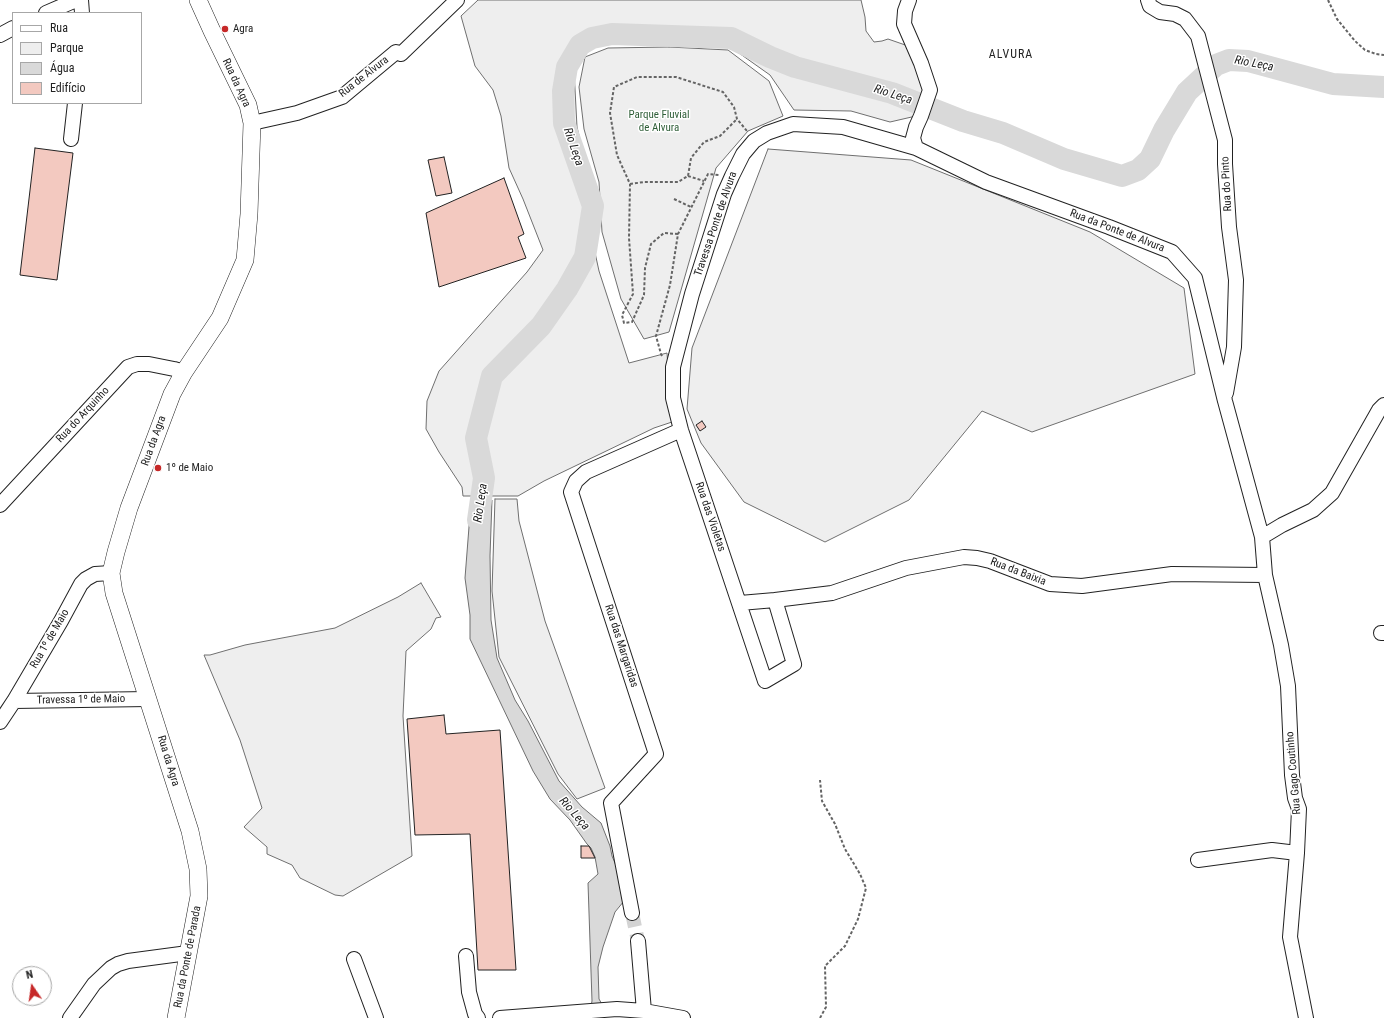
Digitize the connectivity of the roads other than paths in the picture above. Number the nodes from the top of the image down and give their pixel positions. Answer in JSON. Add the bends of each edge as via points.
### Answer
{"nodes":[{"id":1,"x":76,"y":0,"type":"edge"},
{"id":2,"x":81,"y":0,"type":"edge"},
{"id":3,"x":198,"y":0,"type":"edge"},
{"id":4,"x":457,"y":0,"type":"edge"},
{"id":5,"x":909,"y":0,"type":"edge"},
{"id":6,"x":1148,"y":0,"type":"edge"},
{"id":7,"x":48,"y":12,"type":"edge"},
{"id":8,"x":82,"y":12,"type":"edge"},
{"id":9,"x":12,"y":29,"type":"edge"},
{"id":10,"x":0,"y":35,"type":"edge"},
{"id":11,"x":76,"y":104,"type":"edge"},
{"id":12,"x":252,"y":123,"type":"junction"},
{"id":13,"x":71,"y":139,"type":"dead end"},
{"id":14,"x":916,"y":148,"type":"junction"},
{"id":15,"x":184,"y":372,"type":"junction"},
{"id":16,"x":1225,"y":401,"type":"junction"},
{"id":17,"x":1384,"y":405,"type":"edge"},
{"id":18,"x":681,"y":430,"type":"junction"},
{"id":19,"x":0,"y":505,"type":"edge"},
{"id":20,"x":1262,"y":537,"type":"junction"},
{"id":21,"x":111,"y":573,"type":"junction"},
{"id":22,"x":1265,"y":576,"type":"junction"},
{"id":23,"x":775,"y":600,"type":"junction"},
{"id":24,"x":740,"y":603,"type":"junction"},
{"id":25,"x":148,"y":699,"type":"junction"},
{"id":26,"x":14,"y":700,"type":"junction"},
{"id":27,"x":0,"y":722,"type":"edge"},
{"id":28,"x":1297,"y":853,"type":"junction"},
{"id":29,"x":1198,"y":860,"type":"dead end"},
{"id":30,"x":199,"y":896,"type":"joint"},
{"id":31,"x":632,"y":913,"type":"tunnel mouth"},
{"id":32,"x":638,"y":941,"type":"tunnel mouth"},
{"id":33,"x":188,"y":953,"type":"junction"},
{"id":34,"x":466,"y":956,"type":"dead end"},
{"id":35,"x":354,"y":959,"type":"dead end"},
{"id":36,"x":644,"y":1011,"type":"junction"},
{"id":37,"x":70,"y":1018,"type":"edge"},
{"id":38,"x":176,"y":1018,"type":"edge"},
{"id":39,"x":376,"y":1018,"type":"edge"},
{"id":40,"x":478,"y":1018,"type":"edge"},
{"id":41,"x":500,"y":1018,"type":"edge"},
{"id":42,"x":683,"y":1018,"type":"edge"},
{"id":43,"x":1306,"y":1018,"type":"edge"}],
"edges":[{"from":1,"to":7,"type":"street"},
{"from":2,"to":8,"type":"street"},
{"from":3,"to":12,"type":"main road","name":"Rua da Agra","via":[[248,105]]},
{"from":4,"to":12,"type":"street","name":"Rua de Alvura","via":[[401,54],[396,52],[342,97],[297,113]]},
{"from":5,"to":14,"type":"street","via":[[904,24],[930,90],[913,138]]},
{"from":6,"to":16,"type":"street","name":"Rua do Pinto","via":[[1150,6],[1160,12],[1175,14],[1185,19],[1198,36],[1225,140],[1229,227],[1236,280],[1234,347]]},
{"from":9,"to":10,"type":"street"},
{"from":11,"to":13,"type":"street"},
{"from":12,"to":15,"type":"main road","name":"Rua da Agra","via":[[245,260],[220,318]]},
{"from":14,"to":16,"type":"street","name":"Rua da Ponte de Alvura","via":[[986,182],[1172,252],[1195,278]]},
{"from":14,"to":18,"type":"street","name":"Travessa Ponte de Alvura","via":[[843,127],[793,124],[767,133],[754,141],[743,154],[724,194],[692,294],[673,367],[673,398]]},
{"from":15,"to":19,"type":"street","name":"Rua do Arquinho","via":[[149,364],[128,367]]},
{"from":15,"to":21,"type":"main road","name":"Rua da Agra","via":[[172,394],[130,508]]},
{"from":16,"to":20,"type":"street","name":"Rua da Ponte de Alvura"},
{"from":17,"to":20,"type":"street","via":[[1332,493],[1314,510]]},
{"from":18,"to":24,"type":"street","name":"Rua das Violetas"},
{"from":18,"to":31,"type":"street","name":"Rua das Margaridas","via":[[586,472],[576,481],[571,492],[656,754],[611,803]]},
{"from":20,"to":22,"type":"street","name":"Rua da Ponte de Alvura"},
{"from":21,"to":25,"type":"main road","name":"Rua da Agra","via":[[114,592]]},
{"from":21,"to":26,"type":"street","name":"Rua 1º de Maio","via":[[95,574],[80,584]]},
{"from":22,"to":23,"type":"street","name":"Rua da Baixia","via":[[1172,574],[1082,586],[1050,584],[990,561],[964,557],[906,568],[832,593]]},
{"from":22,"to":28,"type":"street","name":"Rua Gago Coutinho","via":[[1288,686],[1292,775],[1299,809]]},
{"from":23,"to":24,"type":"street","name":"Rua da Baixia"},
{"from":23,"to":24,"type":"street","name":"Rua das Violetas","via":[[794,664],[765,681]]},
{"from":25,"to":26,"type":"street","name":"Travessa 1º de Maio"},
{"from":25,"to":30,"type":"main road","name":"Rua da Agra","via":[[190,831],[198,869]]},
{"from":26,"to":27,"type":"street","name":"Rua 1º de Maio"},
{"from":28,"to":29,"type":"street","via":[[1272,850]]},
{"from":28,"to":43,"type":"street","name":"Rua Gago Coutinho","via":[[1290,937]]},
{"from":30,"to":33,"type":"main road","name":"Rua da Ponte de Parada"},
{"from":32,"to":36,"type":"street"},
{"from":33,"to":37,"type":"street","via":[[118,964],[94,984]]},
{"from":33,"to":38,"type":"main road","name":"Rua da Ponte de Parada"},
{"from":34,"to":40,"type":"street","via":[[469,992]]},
{"from":35,"to":39,"type":"street"},
{"from":36,"to":41,"type":"street","via":[[591,1010]]},
{"from":36,"to":42,"type":"street"}]}
